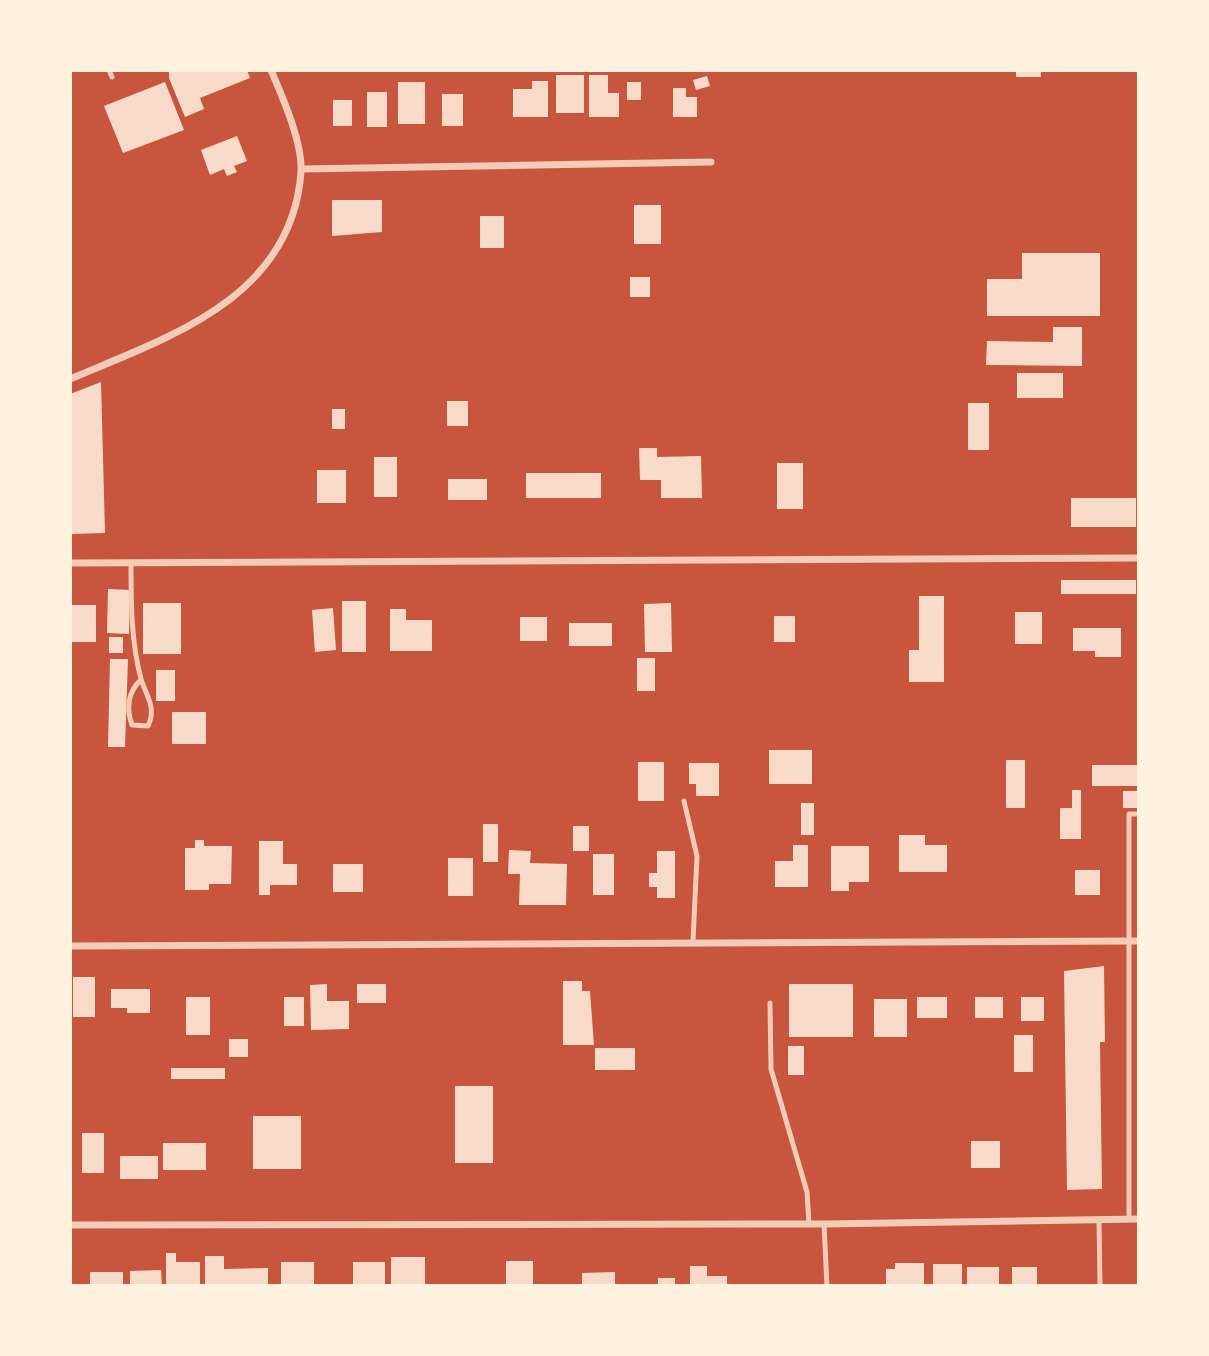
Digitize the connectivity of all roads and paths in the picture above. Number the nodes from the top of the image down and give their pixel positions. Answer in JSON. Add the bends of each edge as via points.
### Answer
{"nodes":[{"id":1,"x":109,"y":70,"type":"edge"},
{"id":2,"x":271,"y":70,"type":"edge"},
{"id":3,"x":112,"y":78,"type":"dead end"},
{"id":4,"x":711,"y":162,"type":"dead end"},
{"id":5,"x":302,"y":170,"type":"junction"},
{"id":6,"x":70,"y":379,"type":"edge"},
{"id":7,"x":1139,"y":558,"type":"edge"},
{"id":8,"x":131,"y":563,"type":"junction"},
{"id":9,"x":70,"y":564,"type":"edge"},
{"id":10,"x":141,"y":680,"type":"junction"},
{"id":11,"x":684,"y":801,"type":"dead end"},
{"id":12,"x":1139,"y":814,"type":"edge"},
{"id":13,"x":693,"y":941,"type":"junction"},
{"id":14,"x":1130,"y":941,"type":"junction"},
{"id":15,"x":1139,"y":941,"type":"edge"},
{"id":16,"x":70,"y":946,"type":"edge"},
{"id":17,"x":1130,"y":990,"type":"junction"},
{"id":18,"x":1139,"y":990,"type":"edge"},
{"id":19,"x":770,"y":1003,"type":"dead end"},
{"id":20,"x":1130,"y":1056,"type":"junction"},
{"id":21,"x":1139,"y":1056,"type":"edge"},
{"id":22,"x":1129,"y":1104,"type":"junction"},
{"id":23,"x":1139,"y":1104,"type":"edge"},
{"id":24,"x":1099,"y":1219,"type":"junction"},
{"id":25,"x":1129,"y":1219,"type":"junction"},
{"id":26,"x":1139,"y":1219,"type":"edge"},
{"id":27,"x":809,"y":1224,"type":"junction"},
{"id":28,"x":824,"y":1224,"type":"junction"},
{"id":29,"x":70,"y":1226,"type":"edge"},
{"id":30,"x":827,"y":1286,"type":"edge"},
{"id":31,"x":1100,"y":1286,"type":"edge"}],
"edges":[{"from":1,"to":3,"type":"lane"},
{"from":2,"to":5,"type":"street"},
{"from":4,"to":5,"type":"street"},
{"from":5,"to":6,"type":"street","via":[[294,208],[277,251],[248,286],[213,313]]},
{"from":7,"to":8,"type":"street"},
{"from":8,"to":9,"type":"street"},
{"from":8,"to":10,"type":"lane"},
{"from":10,"to":10,"type":"lane","via":[[150,699],[151,719],[148,726],[139,727],[132,725],[129,705],[131,692]]},
{"from":11,"to":13,"type":"lane","via":[[697,856]]},
{"from":12,"to":14,"type":"lane","via":[[1129,814]]},
{"from":13,"to":14,"type":"street"},
{"from":13,"to":16,"type":"street"},
{"from":14,"to":15,"type":"street"},
{"from":14,"to":17,"type":"lane"},
{"from":17,"to":18,"type":"lane"},
{"from":17,"to":20,"type":"lane"},
{"from":19,"to":27,"type":"lane","via":[[771,1069],[807,1192]]},
{"from":20,"to":21,"type":"lane"},
{"from":20,"to":22,"type":"lane"},
{"from":22,"to":23,"type":"lane"},
{"from":22,"to":25,"type":"lane"},
{"from":24,"to":25,"type":"street"},
{"from":24,"to":28,"type":"street"},
{"from":24,"to":31,"type":"lane"},
{"from":25,"to":26,"type":"street"},
{"from":27,"to":28,"type":"street"},
{"from":27,"to":29,"type":"street"},
{"from":28,"to":30,"type":"lane"}]}
